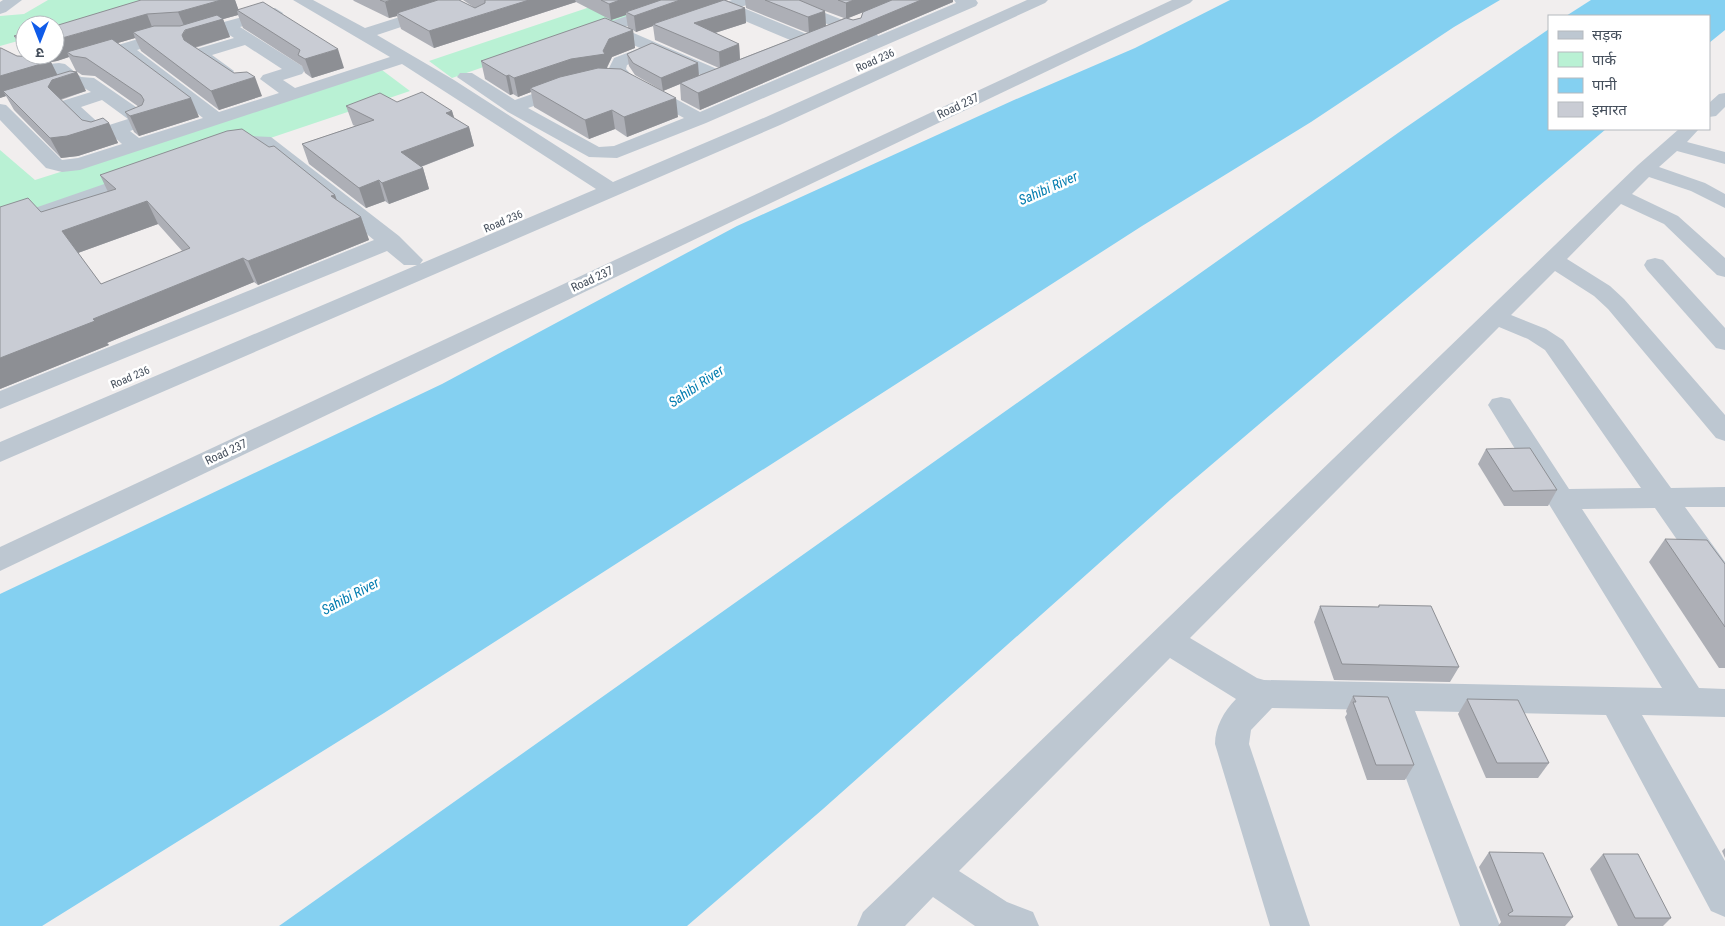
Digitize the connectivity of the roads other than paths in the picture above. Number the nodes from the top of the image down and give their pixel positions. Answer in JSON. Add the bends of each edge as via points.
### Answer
{"nodes":[{"id":1,"x":14,"y":0,"type":"edge"},
{"id":2,"x":689,"y":0,"type":"edge"},
{"id":3,"x":747,"y":0,"type":"edge"},
{"id":4,"x":778,"y":0,"type":"edge"},
{"id":5,"x":962,"y":0,"type":"edge"},
{"id":6,"x":1002,"y":0,"type":"edge"},
{"id":7,"x":1040,"y":0,"type":"edge"},
{"id":8,"x":1185,"y":0,"type":"edge"},
{"id":9,"x":306,"y":1,"type":"edge"},
{"id":10,"x":446,"y":7,"type":"edge"},
{"id":11,"x":726,"y":7,"type":"junction"},
{"id":12,"x":0,"y":9,"type":"edge"},
{"id":13,"x":871,"y":17,"type":"edge"},
{"id":14,"x":690,"y":20,"type":"edge"},
{"id":15,"x":290,"y":22,"type":"edge"},
{"id":16,"x":364,"y":25,"type":"junction"},
{"id":17,"x":227,"y":26,"type":"junction"},
{"id":18,"x":846,"y":27,"type":"junction"},
{"id":19,"x":384,"y":28,"type":"junction"},
{"id":20,"x":608,"y":28,"type":"junction"},
{"id":21,"x":404,"y":38,"type":"dead end"},
{"id":22,"x":247,"y":40,"type":"junction"},
{"id":23,"x":572,"y":40,"type":"edge"},
{"id":24,"x":654,"y":41,"type":"junction"},
{"id":25,"x":808,"y":41,"type":"junction"},
{"id":26,"x":884,"y":41,"type":"junction"},
{"id":27,"x":790,"y":48,"type":"edge"},
{"id":28,"x":124,"y":49,"type":"junction"},
{"id":29,"x":11,"y":54,"type":"edge"},
{"id":30,"x":105,"y":54,"type":"edge"},
{"id":31,"x":404,"y":58,"type":"junction"},
{"id":32,"x":348,"y":60,"type":"dead end"},
{"id":33,"x":77,"y":63,"type":"edge"},
{"id":34,"x":59,"y":68,"type":"junction"},
{"id":35,"x":736,"y":69,"type":"edge"},
{"id":36,"x":365,"y":71,"type":"junction"},
{"id":37,"x":483,"y":71,"type":"edge"},
{"id":38,"x":718,"y":76,"type":"junction"},
{"id":39,"x":466,"y":78,"type":"junction"},
{"id":40,"x":601,"y":80,"type":"edge"},
{"id":41,"x":254,"y":81,"type":"junction"},
{"id":42,"x":628,"y":81,"type":"junction"},
{"id":43,"x":77,"y":83,"type":"junction"},
{"id":44,"x":448,"y":84,"type":"junction"},
{"id":45,"x":583,"y":84,"type":"edge"},
{"id":46,"x":699,"y":84,"type":"edge"},
{"id":47,"x":681,"y":91,"type":"edge"},
{"id":48,"x":43,"y":93,"type":"edge"},
{"id":49,"x":103,"y":94,"type":"junction"},
{"id":50,"x":292,"y":94,"type":"junction"},
{"id":51,"x":663,"y":99,"type":"junction"},
{"id":52,"x":1724,"y":99,"type":"edge"},
{"id":53,"x":17,"y":101,"type":"edge"},
{"id":54,"x":0,"y":108,"type":"edge"},
{"id":55,"x":513,"y":108,"type":"junction"},
{"id":56,"x":1710,"y":111,"type":"edge"},
{"id":57,"x":216,"y":119,"type":"junction"},
{"id":58,"x":700,"y":119,"type":"junction"},
{"id":59,"x":116,"y":129,"type":"junction"},
{"id":60,"x":1682,"y":136,"type":"edge"},
{"id":61,"x":136,"y":146,"type":"junction"},
{"id":62,"x":203,"y":156,"type":"edge"},
{"id":63,"x":1725,"y":158,"type":"edge"},
{"id":64,"x":1645,"y":169,"type":"junction"},
{"id":65,"x":157,"y":172,"type":"edge"},
{"id":66,"x":605,"y":186,"type":"junction"},
{"id":67,"x":1620,"y":196,"type":"junction"},
{"id":68,"x":1725,"y":202,"type":"edge"},
{"id":69,"x":0,"y":227,"type":"edge"},
{"id":70,"x":391,"y":241,"type":"junction"},
{"id":71,"x":412,"y":260,"type":"junction"},
{"id":72,"x":1552,"y":260,"type":"junction"},
{"id":73,"x":1655,"y":265,"type":"dead end"},
{"id":74,"x":1725,"y":270,"type":"edge"},
{"id":75,"x":1495,"y":317,"type":"junction"},
{"id":76,"x":1725,"y":343,"type":"edge"},
{"id":77,"x":0,"y":401,"type":"edge"},
{"id":78,"x":1501,"y":405,"type":"dead end"},
{"id":79,"x":0,"y":432,"type":"edge"},
{"id":80,"x":1725,"y":432,"type":"edge"},
{"id":81,"x":0,"y":452,"type":"edge"},
{"id":82,"x":1663,"y":497,"type":"junction"},
{"id":83,"x":1725,"y":497,"type":"edge"},
{"id":84,"x":1561,"y":499,"type":"junction"},
{"id":85,"x":0,"y":560,"type":"edge"},
{"id":86,"x":1725,"y":584,"type":"edge"},
{"id":87,"x":1167,"y":640,"type":"junction"},
{"id":88,"x":1264,"y":694,"type":"junction"},
{"id":89,"x":1393,"y":697,"type":"junction"},
{"id":90,"x":1616,"y":701,"type":"junction"},
{"id":91,"x":1690,"y":703,"type":"junction"},
{"id":92,"x":1725,"y":703,"type":"edge"},
{"id":93,"x":930,"y":873,"type":"junction"},
{"id":94,"x":1725,"y":898,"type":"edge"},
{"id":95,"x":877,"y":926,"type":"edge"},
{"id":96,"x":1019,"y":926,"type":"edge"},
{"id":97,"x":1290,"y":926,"type":"edge"},
{"id":98,"x":1480,"y":926,"type":"edge"}],
"edges":[{"from":1,"to":12,"type":"street"},
{"from":2,"to":20,"type":"street"},
{"from":3,"to":11,"type":"street"},
{"from":4,"to":18,"type":"street"},
{"from":5,"to":26,"type":"street","via":[[970,3]]},
{"from":6,"to":66,"type":"street","name":"Road 236"},
{"from":7,"to":66,"type":"street","via":[[861,82]]},
{"from":8,"to":85,"type":"street","name":"Road 237"},
{"from":9,"to":16,"type":"street"},
{"from":10,"to":19,"type":"street"},
{"from":11,"to":14,"type":"street"},
{"from":11,"to":25,"type":"street"},
{"from":13,"to":18,"type":"street"},
{"from":15,"to":17,"type":"street","via":[[274,12]]},
{"from":16,"to":19,"type":"street"},
{"from":16,"to":31,"type":"street"},
{"from":17,"to":22,"type":"street"},
{"from":17,"to":28,"type":"street","via":[[187,37],[162,37]]},
{"from":18,"to":25,"type":"street"},
{"from":18,"to":26,"type":"street"},
{"from":19,"to":21,"type":"street"},
{"from":20,"to":23,"type":"street"},
{"from":20,"to":24,"type":"street","via":[[636,40]]},
{"from":22,"to":41,"type":"street","via":[[296,70]]},
{"from":22,"to":41,"type":"street","via":[[198,54]]},
{"from":24,"to":38,"type":"street"},
{"from":24,"to":42,"type":"street","via":[[620,62],[617,70]]},
{"from":25,"to":27,"type":"street"},
{"from":26,"to":58,"type":"street"},
{"from":28,"to":30,"type":"street"},
{"from":28,"to":57,"type":"street"},
{"from":29,"to":34,"type":"street","via":[[35,71]]},
{"from":31,"to":36,"type":"street"},
{"from":31,"to":44,"type":"street"},
{"from":32,"to":36,"type":"street"},
{"from":33,"to":34,"type":"street"},
{"from":34,"to":43,"type":"street"},
{"from":35,"to":38,"type":"street"},
{"from":36,"to":50,"type":"street"},
{"from":37,"to":39,"type":"street"},
{"from":38,"to":46,"type":"street"},
{"from":39,"to":44,"type":"street"},
{"from":39,"to":55,"type":"street"},
{"from":40,"to":42,"type":"street"},
{"from":41,"to":50,"type":"street"},
{"from":42,"to":51,"type":"street"},
{"from":43,"to":48,"type":"street"},
{"from":43,"to":49,"type":"street","via":[[88,82]]},
{"from":44,"to":66,"type":"street"},
{"from":45,"to":55,"type":"street","via":[[557,90]]},
{"from":47,"to":51,"type":"street"},
{"from":49,"to":59,"type":"street","via":[[142,120]]},
{"from":49,"to":59,"type":"street","via":[[68,106],[100,134]]},
{"from":50,"to":57,"type":"street"},
{"from":51,"to":58,"type":"street"},
{"from":52,"to":56,"type":"street"},
{"from":53,"to":54,"type":"street"},
{"from":54,"to":61,"type":"street","via":[[53,164],[80,164]]},
{"from":55,"to":58,"type":"street","via":[[596,153],[616,152]]},
{"from":57,"to":61,"type":"street"},
{"from":59,"to":61,"type":"street"},
{"from":60,"to":63,"type":"street"},
{"from":60,"to":64,"type":"street"},
{"from":62,"to":70,"type":"street","via":[[231,146],[264,141]]},
{"from":64,"to":67,"type":"street"},
{"from":64,"to":68,"type":"street","via":[[1698,186]]},
{"from":65,"to":69,"type":"street"},
{"from":66,"to":71,"type":"street","name":"Road 236"},
{"from":66,"to":81,"type":"street"},
{"from":67,"to":72,"type":"street"},
{"from":67,"to":74,"type":"street","via":[[1671,220]]},
{"from":70,"to":71,"type":"street"},
{"from":70,"to":77,"type":"street"},
{"from":71,"to":79,"type":"street","name":"Road 236"},
{"from":72,"to":75,"type":"street"},
{"from":72,"to":80,"type":"street","via":[[1612,300]]},
{"from":73,"to":76,"type":"street"},
{"from":75,"to":82,"type":"street","via":[[1538,334],[1554,345]]},
{"from":75,"to":87,"type":"street"},
{"from":78,"to":84,"type":"street"},
{"from":82,"to":83,"type":"street"},
{"from":82,"to":84,"type":"street"},
{"from":82,"to":86,"type":"street"},
{"from":84,"to":91,"type":"street"},
{"from":87,"to":88,"type":"street","via":[[1247,689]]},
{"from":87,"to":93,"type":"street"},
{"from":88,"to":89,"type":"street"},
{"from":88,"to":97,"type":"street","via":[[1234,724],[1232,744]]},
{"from":89,"to":90,"type":"street"},
{"from":89,"to":98,"type":"street"},
{"from":90,"to":91,"type":"street"},
{"from":90,"to":94,"type":"street"},
{"from":91,"to":92,"type":"street"},
{"from":93,"to":95,"type":"street"},
{"from":93,"to":96,"type":"street","via":[[995,916]]}]}
